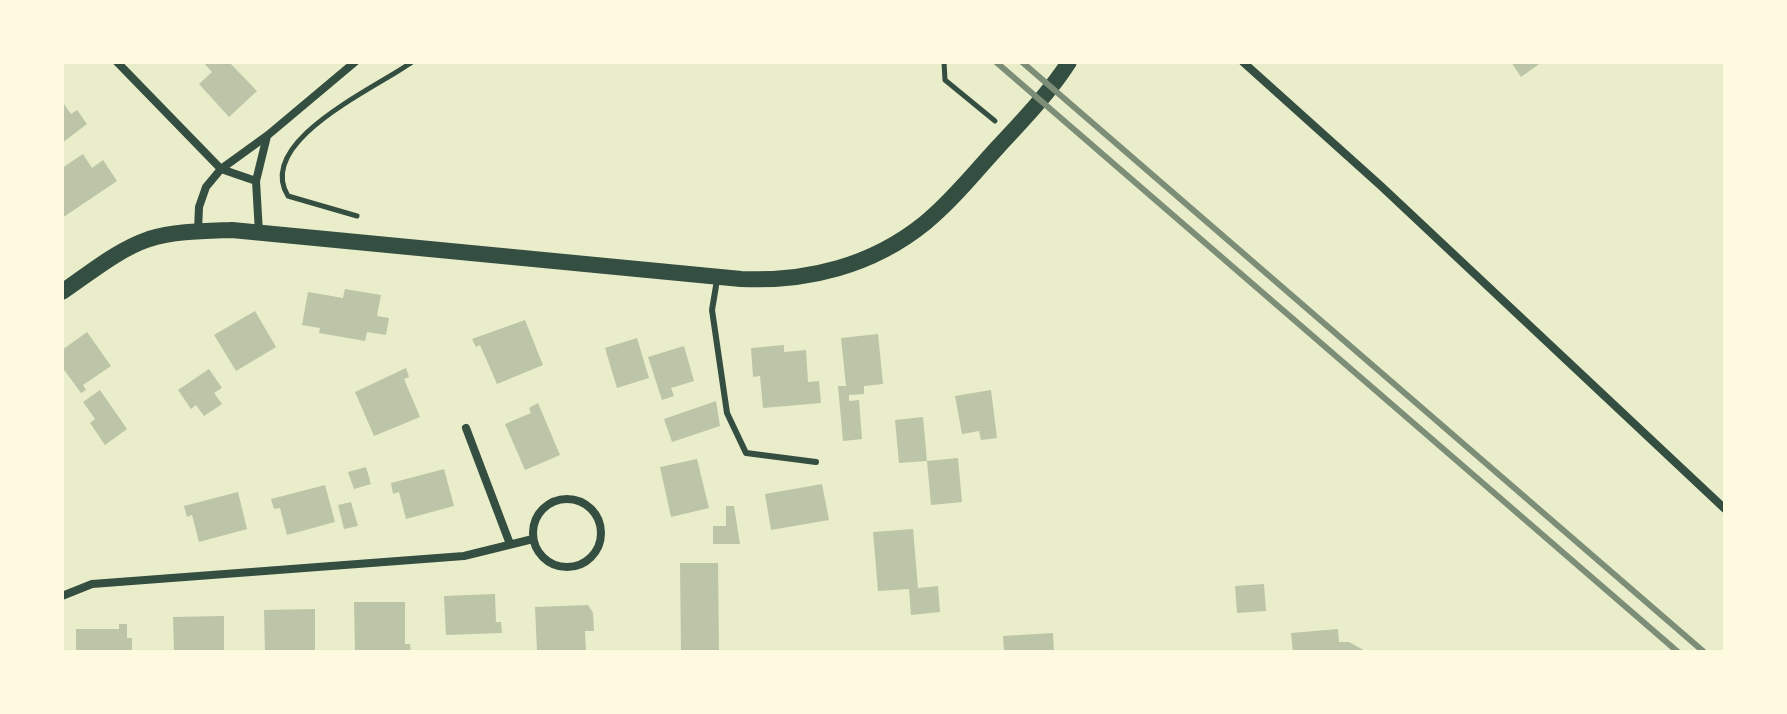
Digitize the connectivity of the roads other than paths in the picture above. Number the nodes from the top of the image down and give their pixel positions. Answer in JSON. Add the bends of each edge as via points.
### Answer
{"nodes":[{"id":1,"x":117,"y":62,"type":"edge"},
{"id":2,"x":355,"y":62,"type":"edge"},
{"id":3,"x":1069,"y":62,"type":"edge"},
{"id":4,"x":1243,"y":62,"type":"edge"},
{"id":5,"x":268,"y":135,"type":"junction"},
{"id":6,"x":221,"y":169,"type":"junction"},
{"id":7,"x":256,"y":181,"type":"junction"},
{"id":8,"x":198,"y":231,"type":"junction"},
{"id":9,"x":259,"y":233,"type":"junction"},
{"id":10,"x":717,"y":277,"type":"junction"},
{"id":11,"x":62,"y":292,"type":"edge"},
{"id":12,"x":466,"y":428,"type":"dead end"},
{"id":13,"x":816,"y":462,"type":"dead end"},
{"id":14,"x":1725,"y":509,"type":"edge"},
{"id":15,"x":533,"y":539,"type":"junction"},
{"id":16,"x":510,"y":544,"type":"junction"},
{"id":17,"x":62,"y":596,"type":"edge"}],
"edges":[{"from":1,"to":6,"type":"street"},
{"from":2,"to":5,"type":"street"},
{"from":3,"to":10,"type":"main road","via":[[964,185],[899,242],[840,269],[800,278]]},
{"from":4,"to":14,"type":"street"},
{"from":5,"to":6,"type":"street"},
{"from":5,"to":7,"type":"street"},
{"from":6,"to":7,"type":"street"},
{"from":6,"to":8,"type":"street","via":[[206,187]]},
{"from":7,"to":9,"type":"street"},
{"from":8,"to":9,"type":"main road"},
{"from":8,"to":11,"type":"main road","via":[[150,239]]},
{"from":9,"to":10,"type":"main road"},
{"from":10,"to":13,"type":"lane","via":[[712,310],[727,413],[746,453]]},
{"from":12,"to":16,"type":"street"},
{"from":15,"to":15,"type":"street","via":[[547,560],[570,567],[597,551],[602,535],[591,507],[558,499],[539,512]]},
{"from":15,"to":16,"type":"street"},
{"from":16,"to":17,"type":"street","via":[[464,556],[92,584]]}]}
